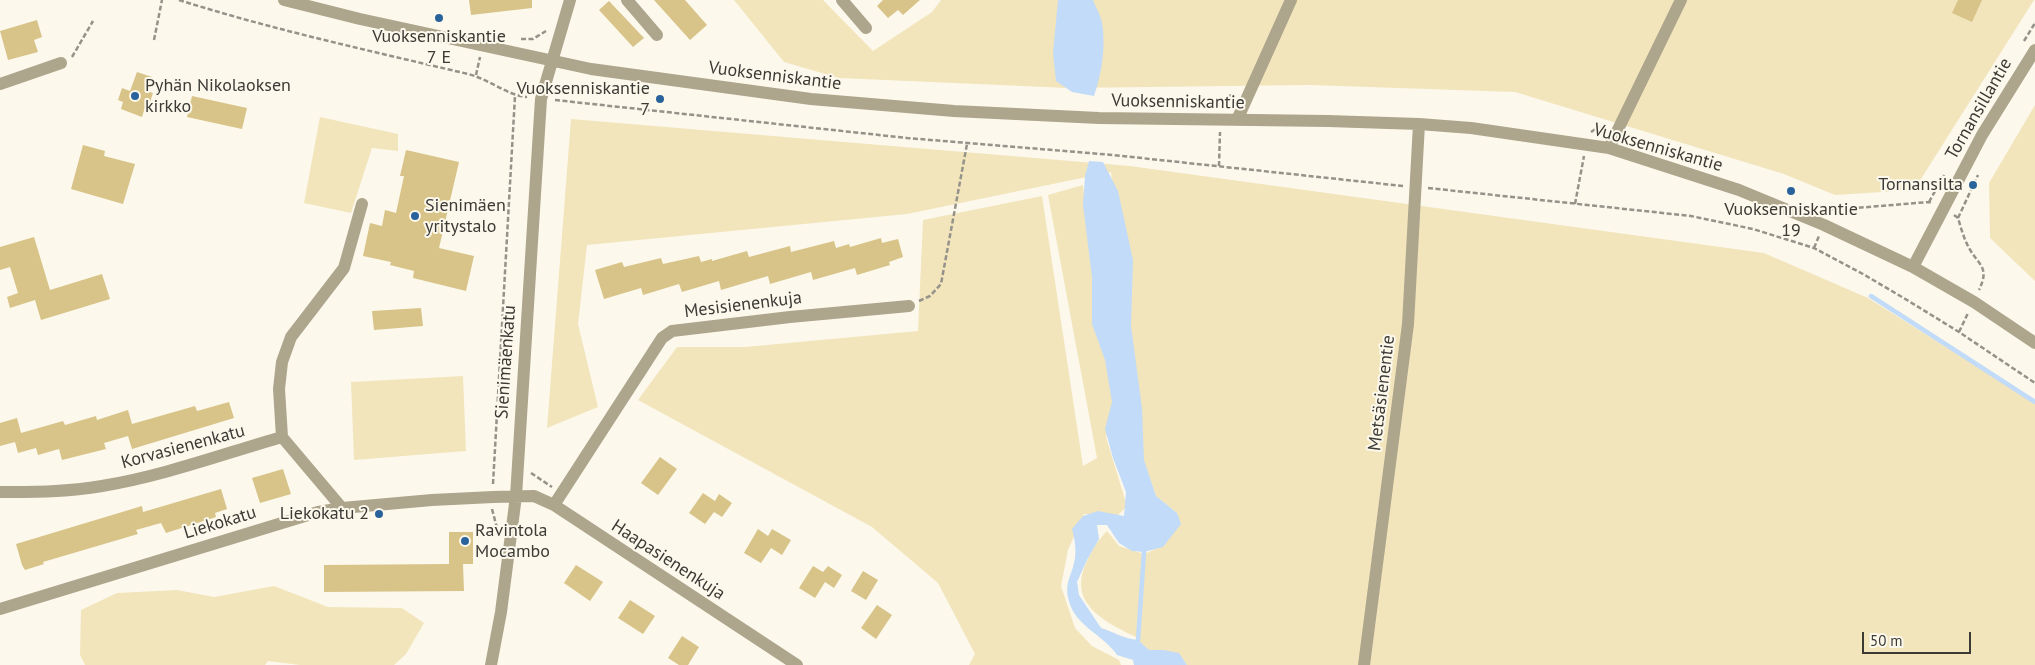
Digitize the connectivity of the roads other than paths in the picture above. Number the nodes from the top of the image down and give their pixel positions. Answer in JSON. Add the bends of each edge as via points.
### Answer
{"nodes":[{"id":1,"x":284,"y":0,"type":"edge"},
{"id":2,"x":570,"y":0,"type":"edge"},
{"id":3,"x":627,"y":0,"type":"edge"},
{"id":4,"x":842,"y":0,"type":"edge"},
{"id":5,"x":1291,"y":0,"type":"edge"},
{"id":6,"x":1681,"y":0,"type":"edge"},
{"id":7,"x":866,"y":28,"type":"dead end"},
{"id":8,"x":657,"y":35,"type":"dead end"},
{"id":9,"x":2035,"y":50,"type":"edge"},
{"id":10,"x":553,"y":61,"type":"junction"},
{"id":11,"x":61,"y":63,"type":"road end"},
{"id":12,"x":0,"y":84,"type":"edge"},
{"id":13,"x":1237,"y":120,"type":"junction"},
{"id":14,"x":1419,"y":124,"type":"junction"},
{"id":15,"x":1609,"y":148,"type":"junction"},
{"id":16,"x":362,"y":204,"type":"dead end"},
{"id":17,"x":1913,"y":267,"type":"junction"},
{"id":18,"x":909,"y":306,"type":"road end"},
{"id":19,"x":2035,"y":343,"type":"edge"},
{"id":20,"x":282,"y":437,"type":"junction"},
{"id":21,"x":0,"y":492,"type":"edge"},
{"id":22,"x":516,"y":496,"type":"junction"},
{"id":23,"x":554,"y":505,"type":"junction"},
{"id":24,"x":342,"y":508,"type":"junction"},
{"id":25,"x":0,"y":609,"type":"edge"},
{"id":26,"x":491,"y":665,"type":"edge"},
{"id":27,"x":797,"y":665,"type":"edge"},
{"id":28,"x":1364,"y":665,"type":"edge"}],
"edges":[{"from":1,"to":10,"type":"street","name":"Vuoksenniskantie","via":[[360,20]]},
{"from":2,"to":10,"type":"street","name":"Sienimäenkatu"},
{"from":3,"to":8,"type":"street"},
{"from":4,"to":7,"type":"street"},
{"from":5,"to":13,"type":"street"},
{"from":6,"to":15,"type":"street"},
{"from":9,"to":17,"type":"street","name":"Tornansillantie","via":[[1982,135]]},
{"from":10,"to":13,"type":"street","name":"Vuoksenniskantie","via":[[820,100],[1081,118]]},
{"from":10,"to":22,"type":"street","name":"Sienimäenkatu","via":[[541,99]]},
{"from":11,"to":12,"type":"street"},
{"from":13,"to":14,"type":"street","name":"Vuoksenniskantie"},
{"from":14,"to":15,"type":"street","name":"Vuoksenniskantie","via":[[1471,128]]},
{"from":14,"to":28,"type":"street","name":"Metsäsienentie","via":[[1408,324]]},
{"from":15,"to":17,"type":"street","name":"Vuoksenniskantie","via":[[1739,190]]},
{"from":16,"to":20,"type":"street","via":[[344,268],[292,337],[282,362],[279,389]]},
{"from":17,"to":19,"type":"street","name":"Vuoksenniskantie","via":[[1974,302]]},
{"from":18,"to":23,"type":"street","name":"Mesisienenkuja","via":[[672,331],[662,338]]},
{"from":20,"to":21,"type":"street","name":"Korvasienenkatu","via":[[102,486],[50,492]]},
{"from":20,"to":24,"type":"street"},
{"from":22,"to":23,"type":"street","name":"Haapasienenkuja","via":[[534,496]]},
{"from":22,"to":24,"type":"street","name":"Liekokatu"},
{"from":22,"to":26,"type":"street","name":"Sienimäenkatu"},
{"from":23,"to":27,"type":"street","name":"Haapasienenkuja"},
{"from":24,"to":25,"type":"street","name":"Liekokatu","via":[[298,518]]}]}
